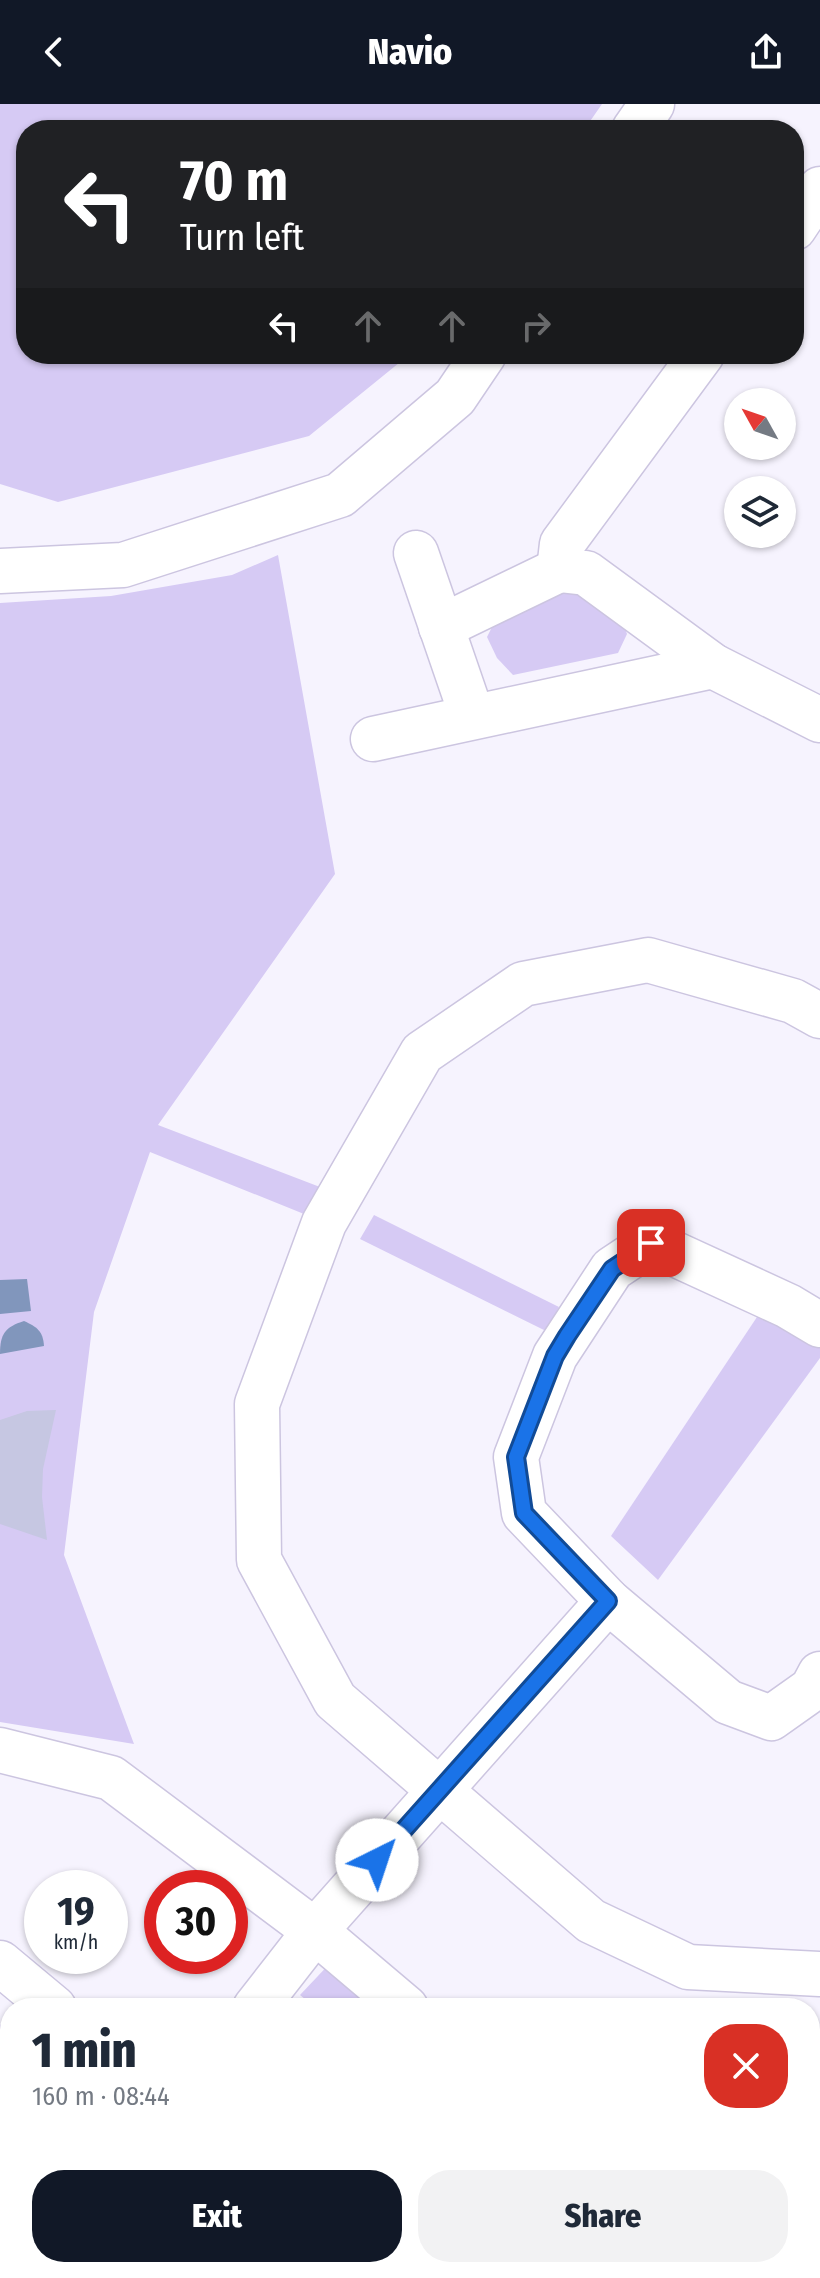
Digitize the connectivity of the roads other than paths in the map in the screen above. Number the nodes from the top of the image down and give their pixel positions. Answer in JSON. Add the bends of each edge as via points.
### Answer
{"nodes":[{"id":1,"x":820,"y":189,"type":"edge"},
{"id":2,"x":804,"y":213,"type":"edge"},
{"id":3,"x":477,"y":364,"type":"edge"},
{"id":4,"x":695,"y":364,"type":"edge"},
{"id":5,"x":416,"y":553,"type":"dead end"},
{"id":6,"x":559,"y":570,"type":"junction"},
{"id":7,"x":0,"y":571,"type":"edge"},
{"id":8,"x":441,"y":627,"type":"junction"},
{"id":9,"x":713,"y":666,"type":"junction"},
{"id":10,"x":472,"y":716,"type":"junction"},
{"id":11,"x":820,"y":720,"type":"edge"},
{"id":12,"x":373,"y":739,"type":"dead end"},
{"id":13,"x":820,"y":1016,"type":"edge"},
{"id":14,"x":820,"y":1325,"type":"edge"},
{"id":15,"x":608,"y":1601,"type":"junction"},
{"id":16,"x":820,"y":1674,"type":"edge"},
{"id":17,"x":0,"y":1750,"type":"edge"},
{"id":18,"x":439,"y":1790,"type":"junction"},
{"id":19,"x":315,"y":1931,"type":"junction"},
{"id":20,"x":0,"y":1963,"type":"edge"},
{"id":21,"x":820,"y":1974,"type":"edge"},
{"id":22,"x":42,"y":1998,"type":"edge"},
{"id":23,"x":263,"y":1998,"type":"edge"},
{"id":24,"x":394,"y":1998,"type":"edge"}],
"edges":[{"from":1,"to":2,"type":"street"},
{"from":3,"to":7,"type":"street","via":[[455,397],[340,495],[123,565]]},
{"from":4,"to":6,"type":"street","via":[[562,544]]},
{"from":5,"to":8,"type":"street"},
{"from":6,"to":8,"type":"street"},
{"from":6,"to":9,"type":"street","via":[[586,573]]},
{"from":8,"to":10,"type":"street"},
{"from":9,"to":10,"type":"street"},
{"from":9,"to":11,"type":"street"},
{"from":10,"to":12,"type":"street"},
{"from":13,"to":18,"type":"street","via":[[793,1001],[648,960],[523,984],[422,1053],[324,1223],[257,1404],[259,1560],[335,1700]]},
{"from":14,"to":15,"type":"street","via":[[651,1243],[612,1269],[555,1356],[516,1457],[524,1513]]},
{"from":15,"to":16,"type":"street","via":[[728,1702],[771,1718],[812,1689]]},
{"from":15,"to":18,"type":"street"},
{"from":17,"to":19,"type":"street","via":[[111,1778]]},
{"from":18,"to":19,"type":"street"},
{"from":18,"to":21,"type":"street","via":[[591,1921],[688,1967]]},
{"from":19,"to":23,"type":"street"},
{"from":19,"to":24,"type":"street"},
{"from":20,"to":22,"type":"street"}]}
